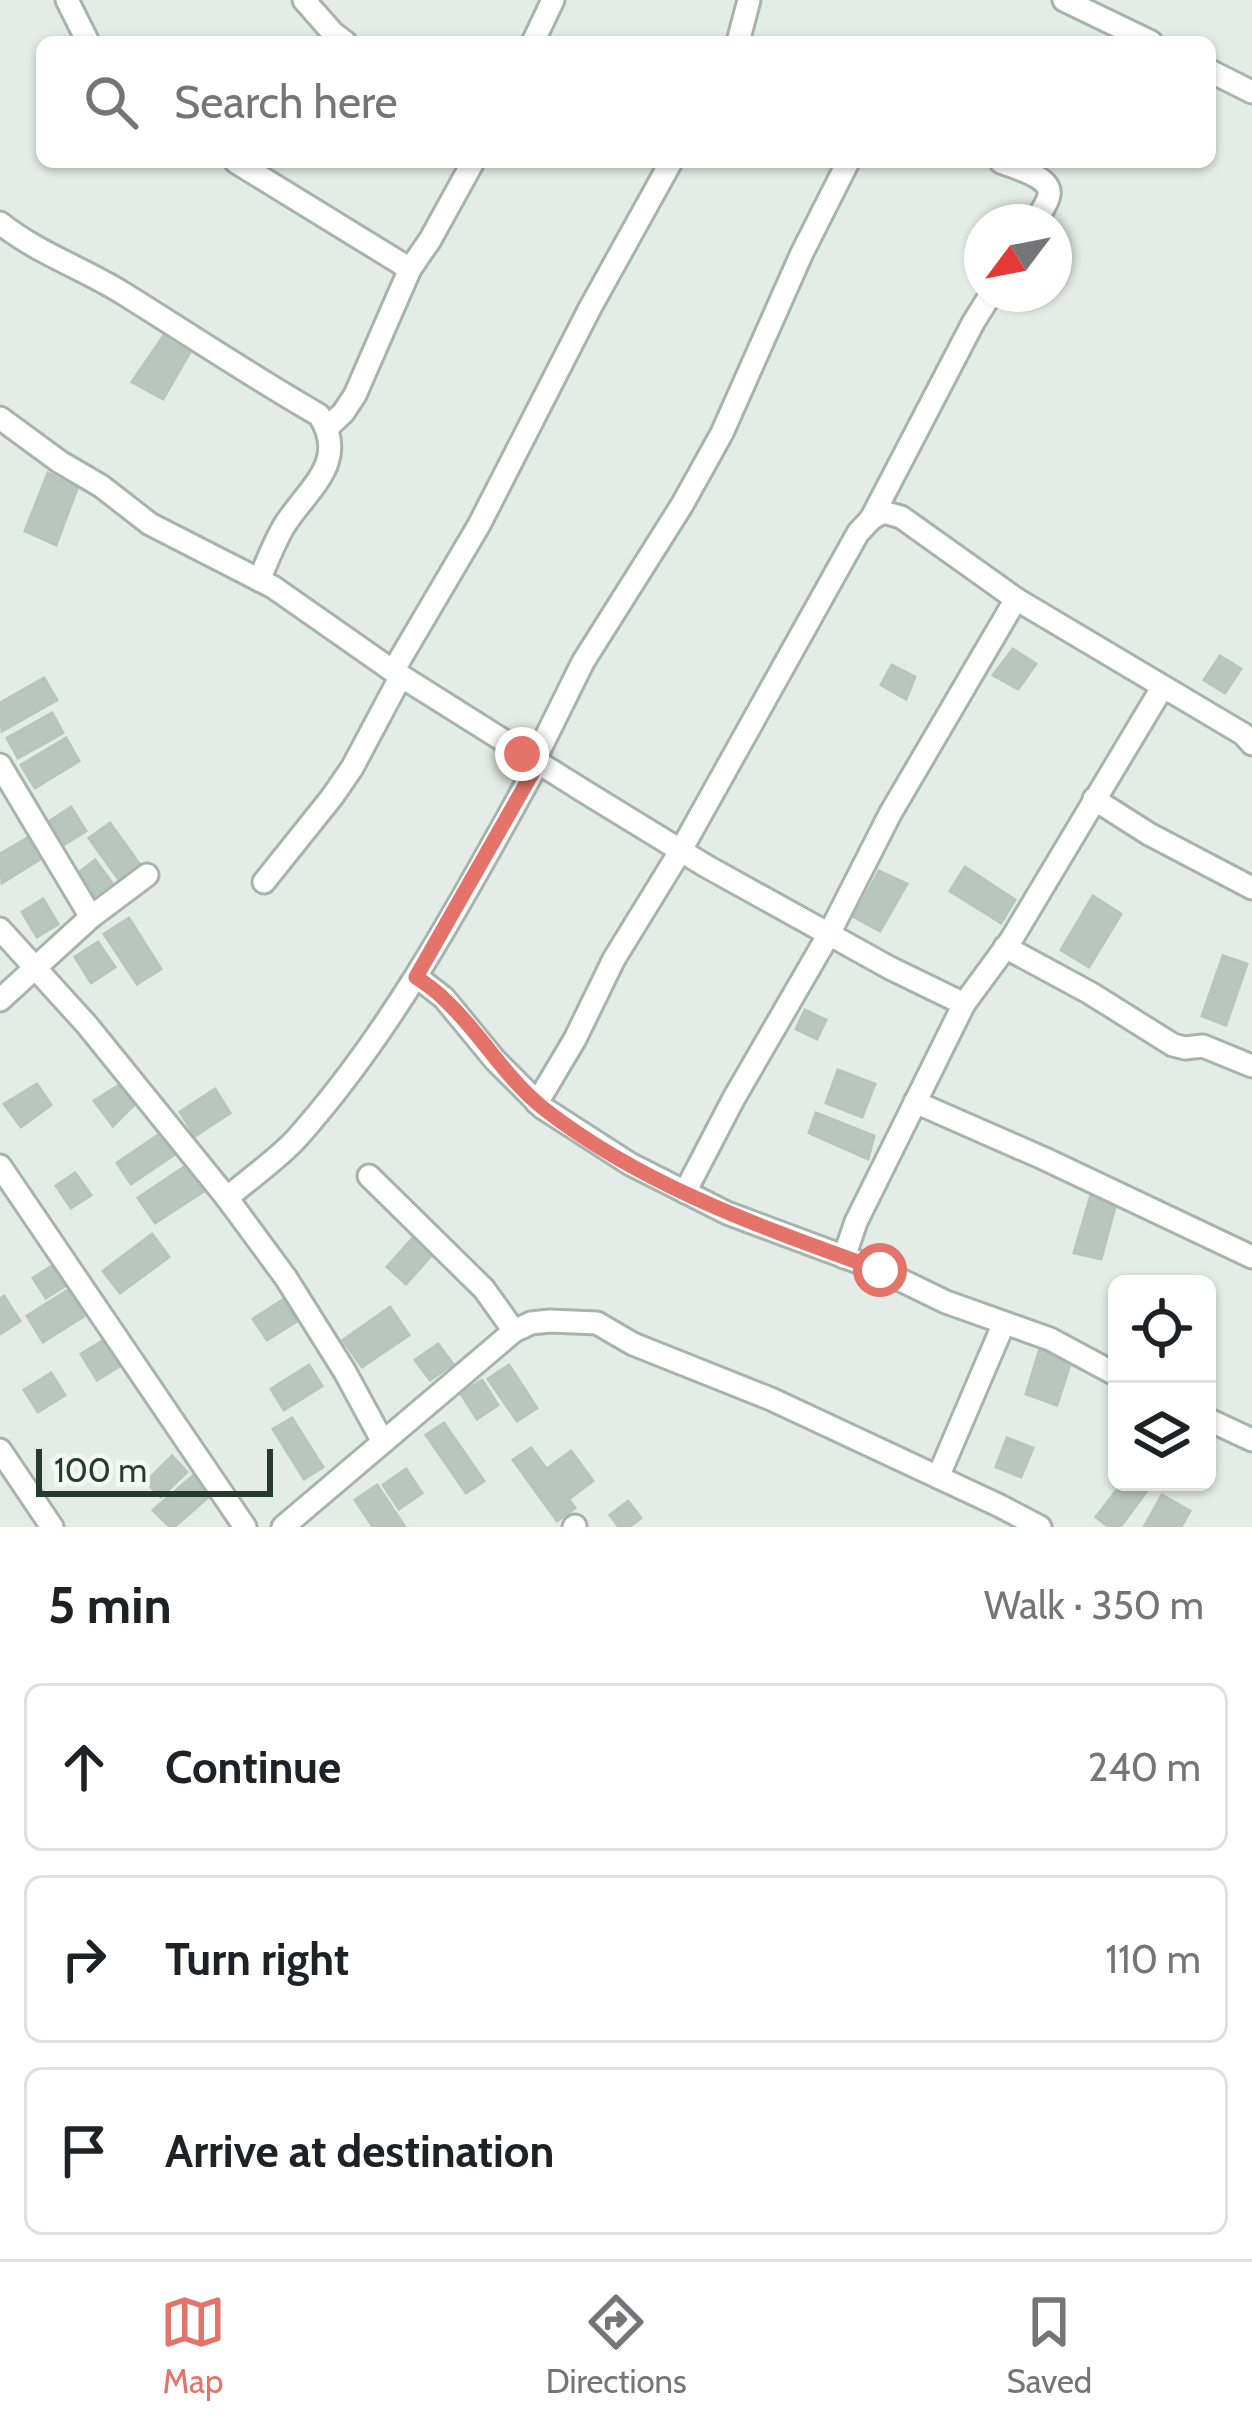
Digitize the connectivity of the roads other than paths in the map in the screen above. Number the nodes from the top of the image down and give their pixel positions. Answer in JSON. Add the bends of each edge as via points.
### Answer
{"nodes":[{"id":1,"x":67,"y":0,"type":"edge"},
{"id":2,"x":304,"y":0,"type":"edge"},
{"id":3,"x":553,"y":0,"type":"edge"},
{"id":4,"x":749,"y":0,"type":"edge"},
{"id":5,"x":1064,"y":0,"type":"edge"},
{"id":6,"x":85,"y":36,"type":"edge"},
{"id":7,"x":337,"y":36,"type":"edge"},
{"id":8,"x":536,"y":36,"type":"edge"},
{"id":9,"x":747,"y":36,"type":"edge"},
{"id":10,"x":1139,"y":36,"type":"edge"},
{"id":11,"x":1216,"y":74,"type":"edge"},
{"id":12,"x":1252,"y":92,"type":"edge"},
{"id":13,"x":246,"y":168,"type":"edge"},
{"id":14,"x":469,"y":168,"type":"edge"},
{"id":15,"x":667,"y":168,"type":"edge"},
{"id":16,"x":845,"y":168,"type":"edge"},
{"id":17,"x":1015,"y":168,"type":"edge"},
{"id":18,"x":1044,"y":204,"type":"edge"},
{"id":19,"x":0,"y":224,"type":"edge"},
{"id":20,"x":410,"y":269,"type":"junction"},
{"id":21,"x":980,"y":312,"type":"edge"},
{"id":22,"x":0,"y":418,"type":"edge"},
{"id":23,"x":327,"y":428,"type":"junction"},
{"id":24,"x":871,"y":518,"type":"junction"},
{"id":25,"x":259,"y":580,"type":"junction"},
{"id":26,"x":1016,"y":599,"type":"junction"},
{"id":27,"x":397,"y":673,"type":"junction"},
{"id":28,"x":1162,"y":688,"type":"junction"},
{"id":29,"x":1249,"y":734,"type":"edge"},
{"id":30,"x":536,"y":762,"type":"junction"},
{"id":31,"x":0,"y":765,"type":"edge"},
{"id":32,"x":1094,"y":799,"type":"junction"},
{"id":33,"x":681,"y":850,"type":"junction"},
{"id":34,"x":147,"y":875,"type":"dead end"},
{"id":35,"x":264,"y":882,"type":"dead end"},
{"id":36,"x":1252,"y":888,"type":"edge"},
{"id":37,"x":91,"y":917,"type":"junction"},
{"id":38,"x":0,"y":928,"type":"edge"},
{"id":39,"x":829,"y":934,"type":"junction"},
{"id":40,"x":1005,"y":947,"type":"junction"},
{"id":41,"x":33,"y":968,"type":"junction"},
{"id":42,"x":416,"y":977,"type":"junction"},
{"id":43,"x":0,"y":1000,"type":"edge"},
{"id":44,"x":964,"y":1004,"type":"junction"},
{"id":45,"x":1252,"y":1066,"type":"edge"},
{"id":46,"x":915,"y":1102,"type":"junction"},
{"id":47,"x":537,"y":1103,"type":"junction"},
{"id":48,"x":0,"y":1166,"type":"edge"},
{"id":49,"x":369,"y":1176,"type":"dead end"},
{"id":50,"x":685,"y":1192,"type":"junction"},
{"id":51,"x":226,"y":1198,"type":"junction"},
{"id":52,"x":844,"y":1257,"type":"junction"},
{"id":53,"x":1252,"y":1257,"type":"edge"},
{"id":54,"x":1004,"y":1323,"type":"junction"},
{"id":55,"x":514,"y":1331,"type":"junction"},
{"id":56,"x":1108,"y":1370,"type":"edge"},
{"id":57,"x":1216,"y":1423,"type":"edge"},
{"id":58,"x":1252,"y":1440,"type":"edge"},
{"id":59,"x":383,"y":1442,"type":"junction"},
{"id":60,"x":0,"y":1450,"type":"edge"},
{"id":61,"x":938,"y":1477,"type":"junction"},
{"id":62,"x":47,"y":1525,"type":"edge"},
{"id":63,"x":245,"y":1527,"type":"edge"},
{"id":64,"x":283,"y":1527,"type":"edge"},
{"id":65,"x":1040,"y":1527,"type":"edge"}],
"edges":[{"from":1,"to":6,"type":"street"},
{"from":2,"to":7,"type":"street"},
{"from":3,"to":8,"type":"street"},
{"from":4,"to":9,"type":"street"},
{"from":5,"to":10,"type":"street"},
{"from":11,"to":12,"type":"street"},
{"from":13,"to":20,"type":"street"},
{"from":14,"to":20,"type":"street"},
{"from":15,"to":27,"type":"street"},
{"from":16,"to":30,"type":"street","via":[[722,434],[583,662]]},
{"from":17,"to":18,"type":"street","via":[[1050,187]]},
{"from":19,"to":23,"type":"street","via":[[319,415]]},
{"from":20,"to":23,"type":"street","via":[[355,395]]},
{"from":21,"to":24,"type":"street"},
{"from":22,"to":25,"type":"street","via":[[150,524]]},
{"from":23,"to":25,"type":"street","via":[[328,462],[283,527]]},
{"from":24,"to":26,"type":"street","via":[[901,517]]},
{"from":24,"to":33,"type":"street"},
{"from":25,"to":27,"type":"street"},
{"from":26,"to":28,"type":"street"},
{"from":26,"to":39,"type":"street"},
{"from":27,"to":30,"type":"street"},
{"from":27,"to":35,"type":"street","via":[[352,768]]},
{"from":28,"to":29,"type":"street"},
{"from":28,"to":32,"type":"street"},
{"from":30,"to":33,"type":"street"},
{"from":30,"to":42,"type":"street"},
{"from":31,"to":37,"type":"street"},
{"from":32,"to":36,"type":"street"},
{"from":32,"to":40,"type":"street"},
{"from":33,"to":39,"type":"street"},
{"from":33,"to":47,"type":"street"},
{"from":34,"to":37,"type":"street"},
{"from":37,"to":41,"type":"street"},
{"from":38,"to":41,"type":"street"},
{"from":39,"to":44,"type":"street"},
{"from":39,"to":50,"type":"street"},
{"from":40,"to":44,"type":"street"},
{"from":40,"to":45,"type":"street","via":[[1173,1045],[1203,1046]]},
{"from":41,"to":43,"type":"street"},
{"from":41,"to":51,"type":"street"},
{"from":42,"to":47,"type":"street"},
{"from":42,"to":51,"type":"street","via":[[294,1141]]},
{"from":44,"to":46,"type":"street"},
{"from":46,"to":52,"type":"street"},
{"from":46,"to":53,"type":"street"},
{"from":47,"to":50,"type":"street"},
{"from":48,"to":63,"type":"street"},
{"from":49,"to":55,"type":"street","via":[[484,1289]]},
{"from":50,"to":52,"type":"street"},
{"from":51,"to":59,"type":"street","via":[[286,1278]]},
{"from":52,"to":54,"type":"street"},
{"from":54,"to":56,"type":"street"},
{"from":54,"to":61,"type":"street"},
{"from":55,"to":59,"type":"street"},
{"from":55,"to":61,"type":"street","via":[[550,1321],[597,1323]]},
{"from":57,"to":58,"type":"street"},
{"from":59,"to":64,"type":"street"},
{"from":60,"to":62,"type":"street"},
{"from":61,"to":65,"type":"street"}]}
